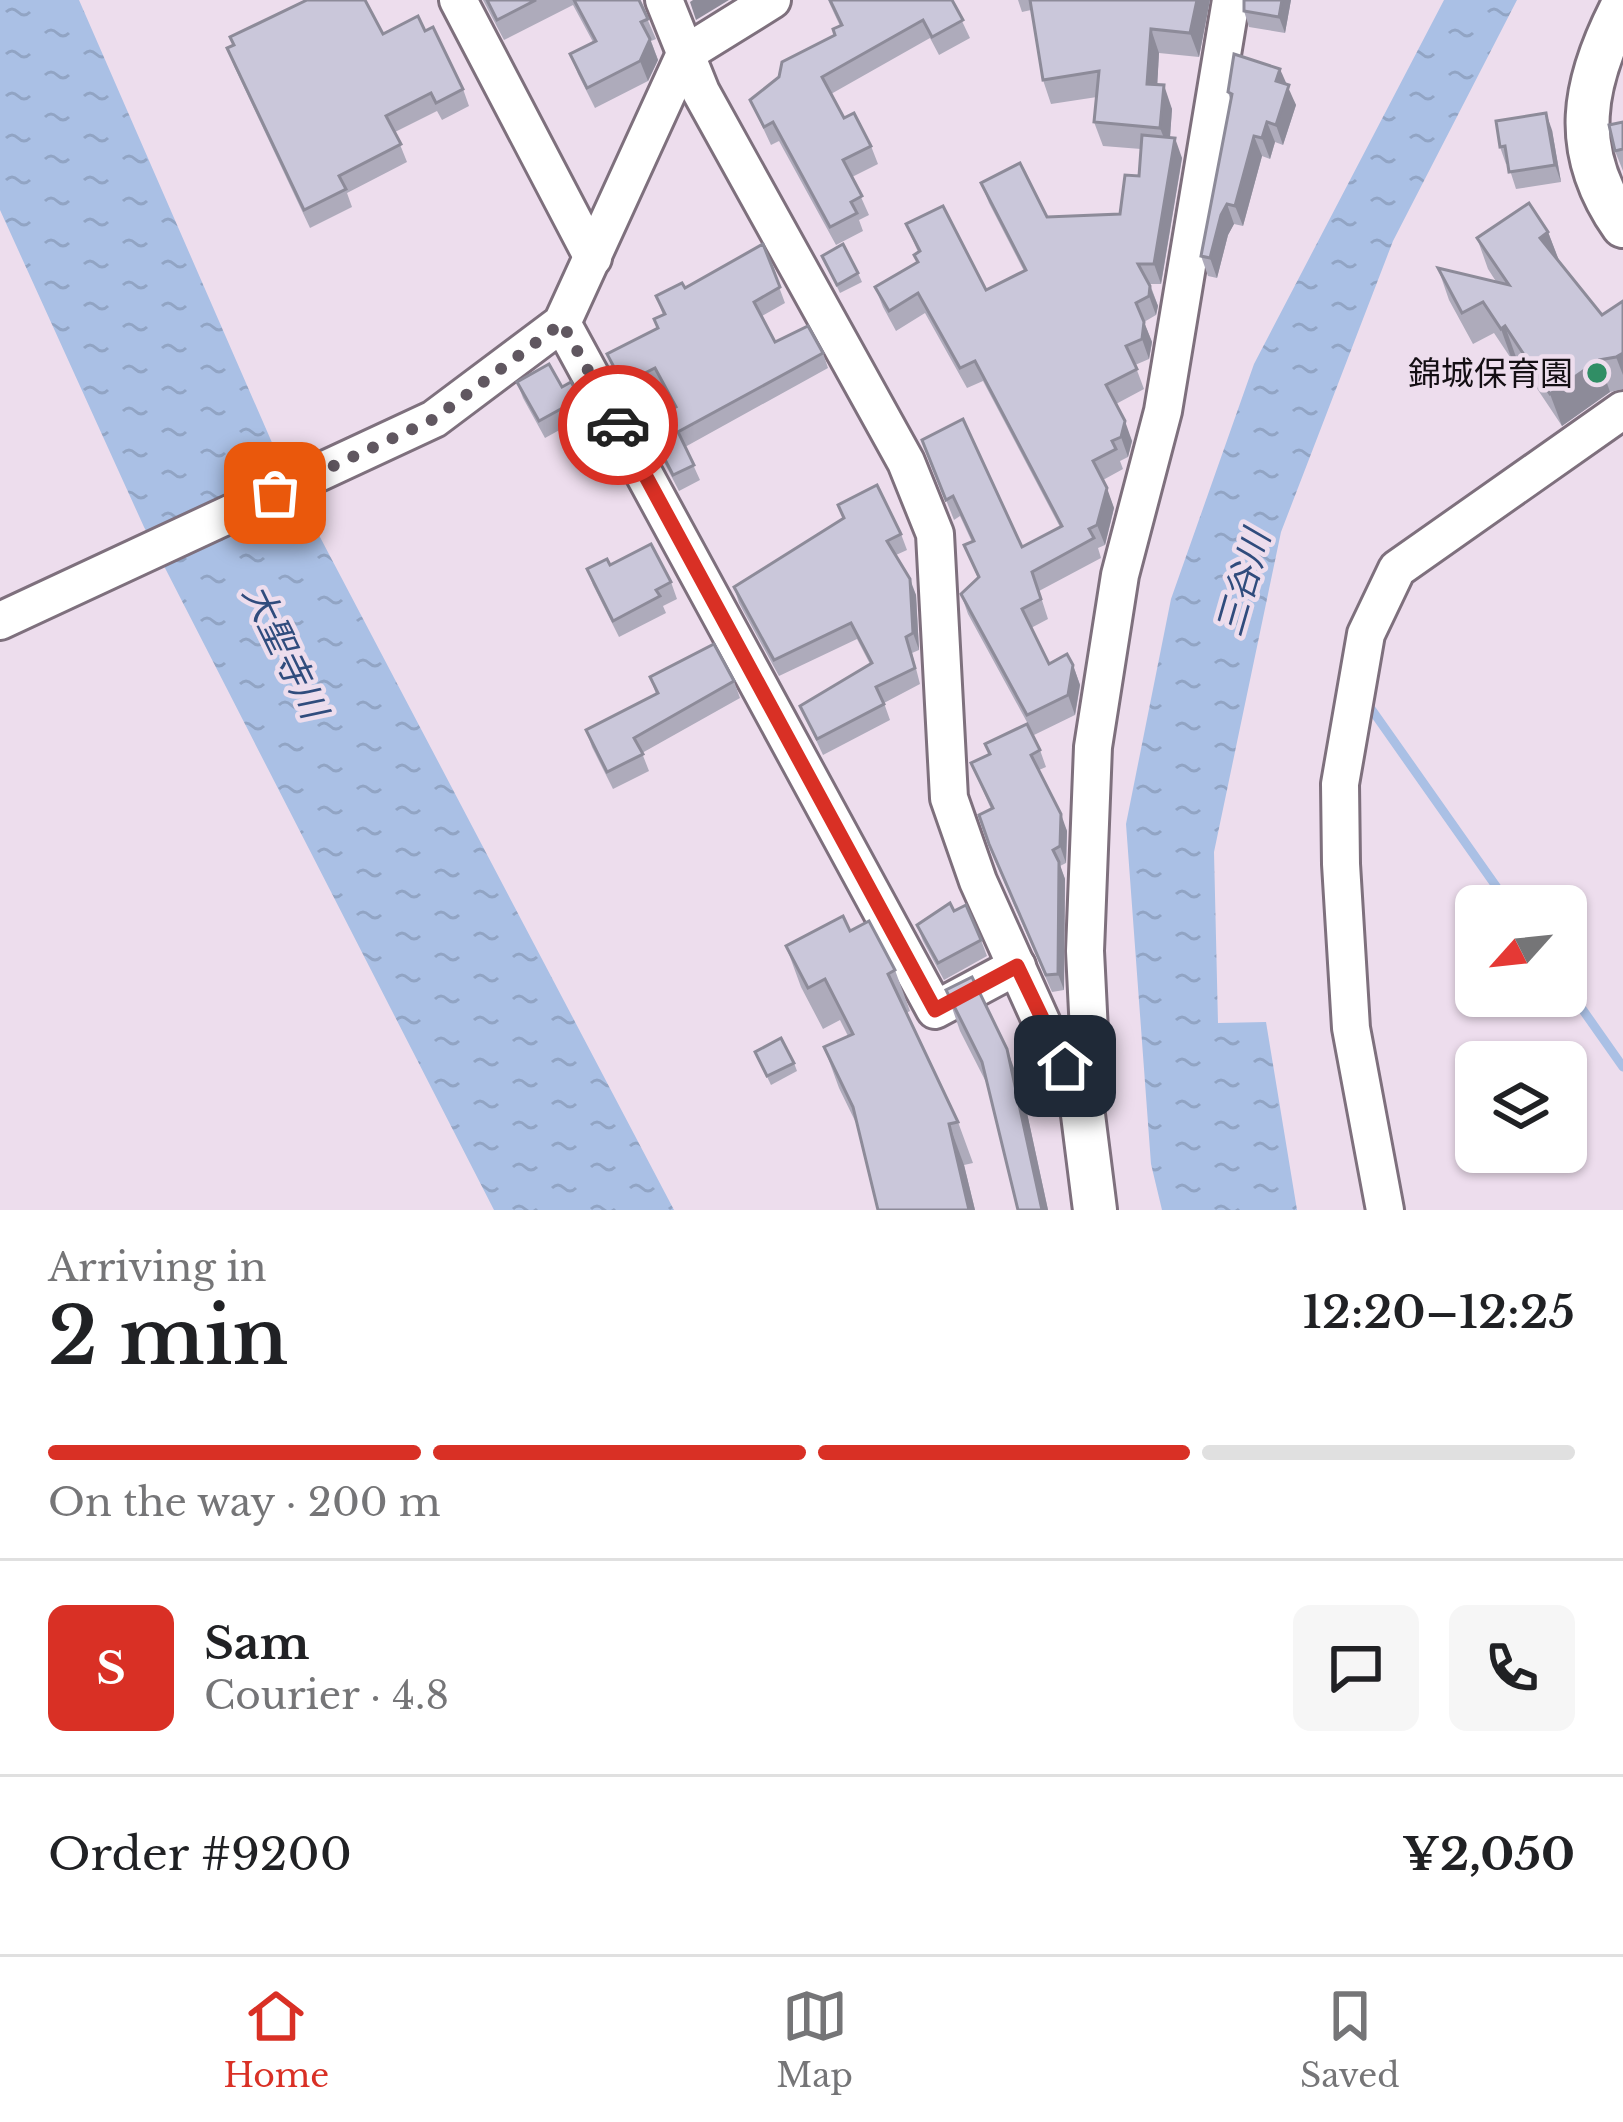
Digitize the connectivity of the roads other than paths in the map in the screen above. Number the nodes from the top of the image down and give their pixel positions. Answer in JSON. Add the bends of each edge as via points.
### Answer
{"nodes":[{"id":1,"x":458,"y":0,"type":"edge"},
{"id":2,"x":664,"y":0,"type":"edge"},
{"id":3,"x":772,"y":0,"type":"edge"},
{"id":4,"x":1232,"y":0,"type":"edge"},
{"id":5,"x":1623,"y":4,"type":"edge"},
{"id":6,"x":685,"y":54,"type":"junction"},
{"id":7,"x":1623,"y":226,"type":"edge"},
{"id":8,"x":593,"y":258,"type":"junction"},
{"id":9,"x":562,"y":323,"type":"junction"},
{"id":10,"x":1623,"y":410,"type":"edge"},
{"id":11,"x":0,"y":621,"type":"edge"},
{"id":12,"x":1017,"y":966,"type":"junction"},
{"id":13,"x":1080,"y":1091,"type":"junction"},
{"id":14,"x":1095,"y":1210,"type":"edge"},
{"id":15,"x":1385,"y":1210,"type":"edge"}],
"edges":[{"from":1,"to":8,"type":"street"},
{"from":2,"to":6,"type":"street"},
{"from":3,"to":6,"type":"street"},
{"from":4,"to":13,"type":"street","via":[[1162,411],[1120,575],[1093,747],[1089,1033]]},
{"from":5,"to":7,"type":"street","via":[[1586,99],[1597,174]]},
{"from":6,"to":8,"type":"street"},
{"from":6,"to":12,"type":"street","via":[[906,463],[935,535],[949,798]]},
{"from":8,"to":9,"type":"street"},
{"from":9,"to":11,"type":"street","via":[[434,419]]},
{"from":9,"to":12,"type":"street","via":[[935,1010]]},
{"from":10,"to":15,"type":"street","via":[[1397,568],[1366,634],[1340,784],[1341,864],[1352,1028]]},
{"from":12,"to":13,"type":"street"},
{"from":13,"to":14,"type":"street"}]}
